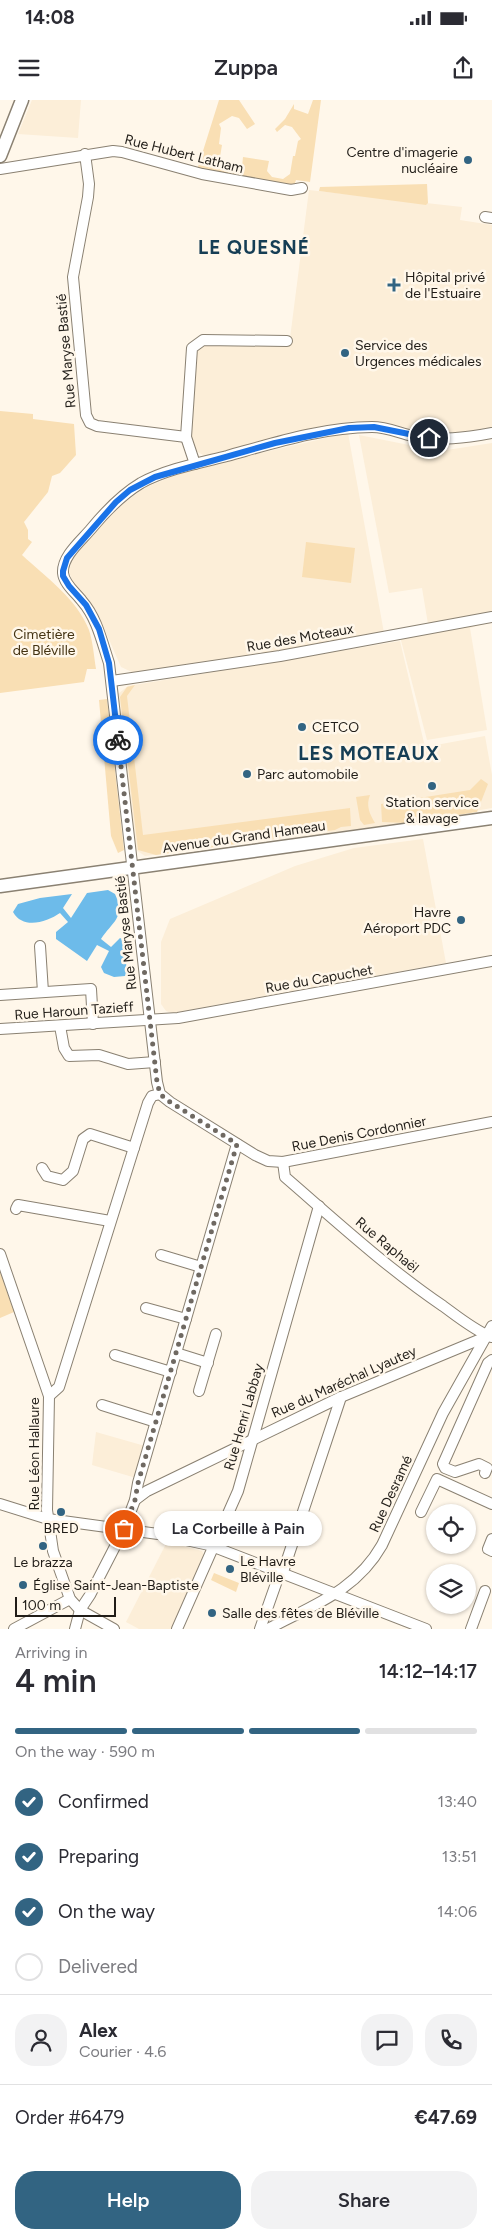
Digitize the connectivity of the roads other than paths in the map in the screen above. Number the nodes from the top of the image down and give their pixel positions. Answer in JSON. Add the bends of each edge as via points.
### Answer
{"nodes":[{"id":1,"x":22,"y":100,"type":"edge"},
{"id":2,"x":86,"y":154,"type":"junction"},
{"id":3,"x":0,"y":156,"type":"edge"},
{"id":4,"x":0,"y":169,"type":"edge"},
{"id":5,"x":302,"y":188,"type":"dead end"},
{"id":6,"x":286,"y":341,"type":"dead end"},
{"id":7,"x":492,"y":433,"type":"edge"},
{"id":8,"x":186,"y":437,"type":"junction"},
{"id":9,"x":195,"y":464,"type":"junction"},
{"id":10,"x":492,"y":617,"type":"edge"},
{"id":11,"x":112,"y":681,"type":"junction"},
{"id":12,"x":492,"y":818,"type":"edge"},
{"id":13,"x":126,"y":868,"type":"junction"},
{"id":14,"x":0,"y":886,"type":"edge"},
{"id":15,"x":40,"y":946,"type":"dead end"},
{"id":16,"x":492,"y":961,"type":"edge"},
{"id":17,"x":43,"y":992,"type":"junction"},
{"id":18,"x":0,"y":995,"type":"edge"},
{"id":19,"x":150,"y":1020,"type":"junction"},
{"id":20,"x":93,"y":1024,"type":"junction"},
{"id":21,"x":60,"y":1026,"type":"junction"},
{"id":22,"x":0,"y":1029,"type":"edge"},
{"id":23,"x":155,"y":1062,"type":"junction"},
{"id":24,"x":160,"y":1094,"type":"junction"},
{"id":25,"x":492,"y":1122,"type":"edge"},
{"id":26,"x":237,"y":1144,"type":"junction"},
{"id":27,"x":134,"y":1148,"type":"junction"},
{"id":28,"x":283,"y":1162,"type":"junction"},
{"id":29,"x":42,"y":1168,"type":"dead end"},
{"id":30,"x":319,"y":1206,"type":"junction"},
{"id":31,"x":16,"y":1209,"type":"dead end"},
{"id":32,"x":110,"y":1221,"type":"junction"},
{"id":33,"x":0,"y":1254,"type":"edge"},
{"id":34,"x":161,"y":1255,"type":"dead end"},
{"id":35,"x":201,"y":1267,"type":"junction"},
{"id":36,"x":146,"y":1308,"type":"dead end"},
{"id":37,"x":186,"y":1319,"type":"junction"},
{"id":38,"x":491,"y":1333,"type":"edge"},
{"id":39,"x":216,"y":1334,"type":"dead end"},
{"id":40,"x":176,"y":1353,"type":"junction"},
{"id":41,"x":115,"y":1355,"type":"dead end"},
{"id":42,"x":486,"y":1359,"type":"edge"},
{"id":43,"x":208,"y":1362,"type":"junction"},
{"id":44,"x":171,"y":1372,"type":"junction"},
{"id":45,"x":199,"y":1391,"type":"dead end"},
{"id":46,"x":49,"y":1396,"type":"junction"},
{"id":47,"x":341,"y":1397,"type":"junction"},
{"id":48,"x":102,"y":1405,"type":"dead end"},
{"id":49,"x":156,"y":1422,"type":"junction"},
{"id":50,"x":252,"y":1438,"type":"junction"},
{"id":51,"x":485,"y":1473,"type":"dead end"},
{"id":52,"x":135,"y":1500,"type":"junction"},
{"id":53,"x":0,"y":1504,"type":"edge"},
{"id":54,"x":492,"y":1504,"type":"edge"},
{"id":55,"x":421,"y":1512,"type":"dead end"},
{"id":56,"x":48,"y":1519,"type":"junction"},
{"id":57,"x":124,"y":1529,"type":"junction"},
{"id":58,"x":492,"y":1539,"type":"edge"},
{"id":59,"x":213,"y":1546,"type":"junction"},
{"id":60,"x":492,"y":1551,"type":"edge"},
{"id":61,"x":283,"y":1572,"type":"junction"},
{"id":62,"x":485,"y":1590,"type":"dead end"},
{"id":63,"x":336,"y":1594,"type":"junction"},
{"id":64,"x":70,"y":1599,"type":"junction"},
{"id":65,"x":80,"y":1610,"type":"junction"},
{"id":66,"x":14,"y":1629,"type":"edge"},
{"id":67,"x":75,"y":1629,"type":"edge"},
{"id":68,"x":114,"y":1629,"type":"edge"},
{"id":69,"x":177,"y":1629,"type":"edge"},
{"id":70,"x":260,"y":1629,"type":"edge"},
{"id":71,"x":268,"y":1629,"type":"edge"},
{"id":72,"x":426,"y":1629,"type":"edge"},
{"id":73,"x":470,"y":1629,"type":"edge"}],
"edges":[{"from":1,"to":3,"type":"main road"},
{"from":2,"to":4,"type":"street","name":"Rue Hubert Latham"},
{"from":2,"to":5,"type":"street","name":"Rue Hubert Latham","via":[[122,152],[202,174],[291,190]]},
{"from":2,"to":8,"type":"street","name":"Rue Maryse Bastié","via":[[88,196],[73,277],[86,415],[97,426]]},
{"from":6,"to":8,"type":"street","via":[[203,340],[192,348]]},
{"from":7,"to":9,"type":"street","name":"Rue Maryse Bastié","via":[[448,439],[374,427],[349,428]]},
{"from":8,"to":9,"type":"street"},
{"from":9,"to":11,"type":"street","name":"Rue Maryse Bastié","via":[[155,477],[130,490],[94,525],[67,558],[63,576],[86,605],[99,629]]},
{"from":10,"to":11,"type":"street","name":"Rue des Moteaux","via":[[280,656]]},
{"from":11,"to":13,"type":"street","name":"Rue Maryse Bastié"},
{"from":12,"to":13,"type":"main road","name":"Avenue du Grand Hameau"},
{"from":13,"to":14,"type":"main road","name":"Avenue du Grand Hameau"},
{"from":13,"to":19,"type":"street","name":"Rue Maryse Bastié"},
{"from":15,"to":17,"type":"street"},
{"from":16,"to":19,"type":"street","name":"Rue du Capuchet","via":[[178,1018]]},
{"from":17,"to":18,"type":"street"},
{"from":17,"to":20,"type":"street","via":[[91,989]]},
{"from":19,"to":20,"type":"street","name":"Rue Haroun Tazieff"},
{"from":19,"to":23,"type":"street","name":"Rue Maryse Bastié"},
{"from":20,"to":21,"type":"street","name":"Rue Haroun Tazieff"},
{"from":21,"to":22,"type":"street","name":"Rue Haroun Tazieff"},
{"from":21,"to":23,"type":"street","via":[[69,1056],[100,1055],[128,1064]]},
{"from":23,"to":24,"type":"street","name":"Rue Maryse Bastié"},
{"from":24,"to":26,"type":"street","name":"Rue Denis Cordonnier"},
{"from":24,"to":27,"type":"street","via":[[152,1096],[148,1103]]},
{"from":25,"to":28,"type":"street","name":"Rue Denis Cordonnier"},
{"from":26,"to":28,"type":"street","name":"Rue Denis Cordonnier","via":[[268,1161]]},
{"from":26,"to":35,"type":"street"},
{"from":27,"to":29,"type":"street","via":[[90,1134],[83,1138],[73,1171],[63,1180],[47,1176]]},
{"from":27,"to":32,"type":"street"},
{"from":28,"to":30,"type":"street","name":"Rue Raphaël","via":[[285,1177]]},
{"from":30,"to":38,"type":"street","name":"Rue Raphaël","via":[[423,1293]]},
{"from":30,"to":50,"type":"street","name":"Rue Henri Labbay"},
{"from":31,"to":32,"type":"street","via":[[18,1205]]},
{"from":32,"to":46,"type":"street","via":[[59,1387]]},
{"from":33,"to":46,"type":"street","name":"Rue Léon Hallaure"},
{"from":34,"to":35,"type":"street"},
{"from":35,"to":37,"type":"street"},
{"from":36,"to":37,"type":"street"},
{"from":37,"to":40,"type":"street"},
{"from":38,"to":47,"type":"street","name":"Rue du Maréchal Lyautey"},
{"from":38,"to":63,"type":"street","name":"Rue Desramé","via":[[442,1413],[378,1554],[363,1573]]},
{"from":39,"to":43,"type":"street"},
{"from":40,"to":43,"type":"street"},
{"from":40,"to":44,"type":"street"},
{"from":41,"to":44,"type":"street"},
{"from":42,"to":51,"type":"street","via":[[488,1363],[443,1464],[455,1472],[479,1464],[487,1468]]},
{"from":43,"to":45,"type":"street"},
{"from":44,"to":49,"type":"street"},
{"from":46,"to":56,"type":"street","name":"Rue Léon Hallaure"},
{"from":47,"to":50,"type":"street","name":"Rue du Maréchal Lyautey"},
{"from":47,"to":61,"type":"street"},
{"from":48,"to":49,"type":"street"},
{"from":49,"to":52,"type":"street"},
{"from":50,"to":52,"type":"street","name":"Rue du Maréchal Lyautey"},
{"from":50,"to":59,"type":"street","name":"Rue Henri Labbay","via":[[238,1491]]},
{"from":52,"to":57,"type":"street"},
{"from":53,"to":56,"type":"street"},
{"from":54,"to":55,"type":"street","via":[[439,1477]]},
{"from":56,"to":57,"type":"street"},
{"from":56,"to":64,"type":"street","name":"Rue Léon Hallaure","via":[[53,1551]]},
{"from":57,"to":59,"type":"street"},
{"from":57,"to":65,"type":"street"},
{"from":58,"to":60,"type":"street","via":[[488,1549]]},
{"from":59,"to":61,"type":"street"},
{"from":59,"to":69,"type":"street","name":"Rue Henri Labbay"},
{"from":61,"to":63,"type":"street"},
{"from":61,"to":70,"type":"street","via":[[279,1575]]},
{"from":62,"to":73,"type":"street"},
{"from":63,"to":71,"type":"street","name":"Rue Desramé"},
{"from":63,"to":72,"type":"street"},
{"from":64,"to":65,"type":"street"},
{"from":64,"to":66,"type":"street"},
{"from":65,"to":67,"type":"street"},
{"from":65,"to":68,"type":"street"}]}
